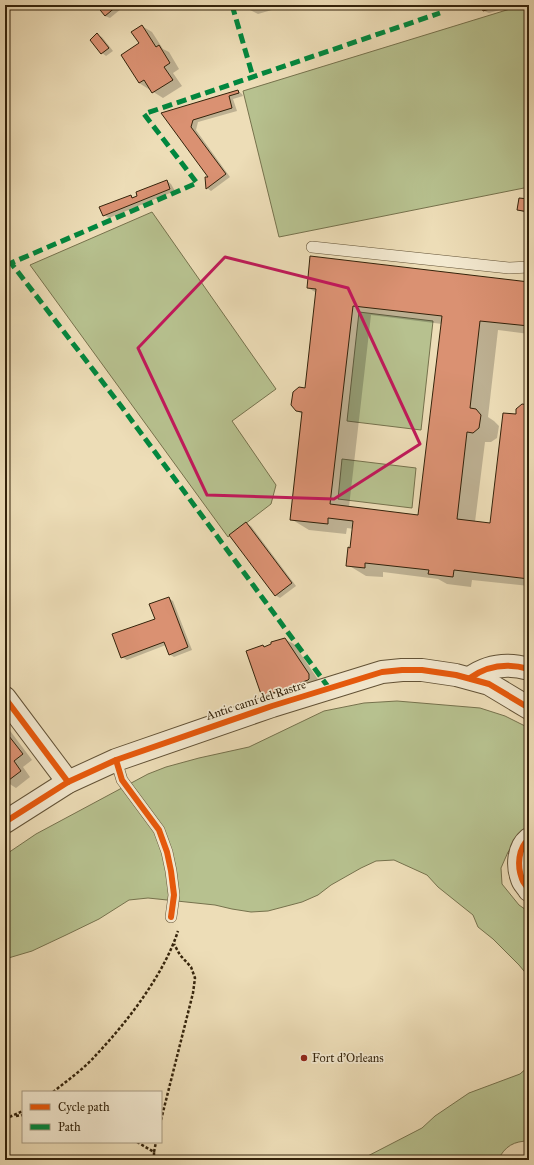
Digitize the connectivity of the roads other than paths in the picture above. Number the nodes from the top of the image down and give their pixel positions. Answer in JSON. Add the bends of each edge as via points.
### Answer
{"nodes":[{"id":1,"x":312,"y":247,"type":"dead end"},
{"id":2,"x":529,"y":266,"type":"edge"},
{"id":3,"x":529,"y":669,"type":"edge"},
{"id":4,"x":470,"y":678,"type":"junction"},
{"id":5,"x":5,"y":698,"type":"edge"},
{"id":6,"x":529,"y":708,"type":"edge"},
{"id":7,"x":116,"y":760,"type":"junction"},
{"id":8,"x":68,"y":782,"type":"junction"},
{"id":9,"x":5,"y":822,"type":"edge"},
{"id":10,"x":529,"y":839,"type":"edge"},
{"id":11,"x":529,"y":890,"type":"edge"},
{"id":12,"x":171,"y":917,"type":"dead end"}],
"edges":[{"from":1,"to":2,"type":"lane","via":[[502,267]]},
{"from":3,"to":4,"type":"street","via":[[494,666]]},
{"from":4,"to":6,"type":"street","name":"Antic camí del Rastre","via":[[489,684]]},
{"from":4,"to":7,"type":"street","name":"Antic camí del Rastre","via":[[439,671],[382,672],[272,706]]},
{"from":5,"to":8,"type":"street"},
{"from":7,"to":8,"type":"street","name":"Antic camí del Rastre"},
{"from":7,"to":12,"type":"lane","via":[[122,780],[159,830],[167,852],[174,896]]},
{"from":8,"to":9,"type":"street","name":"Antic camí del Rastre"},
{"from":10,"to":11,"type":"street","via":[[518,861],[522,880]]}]}
